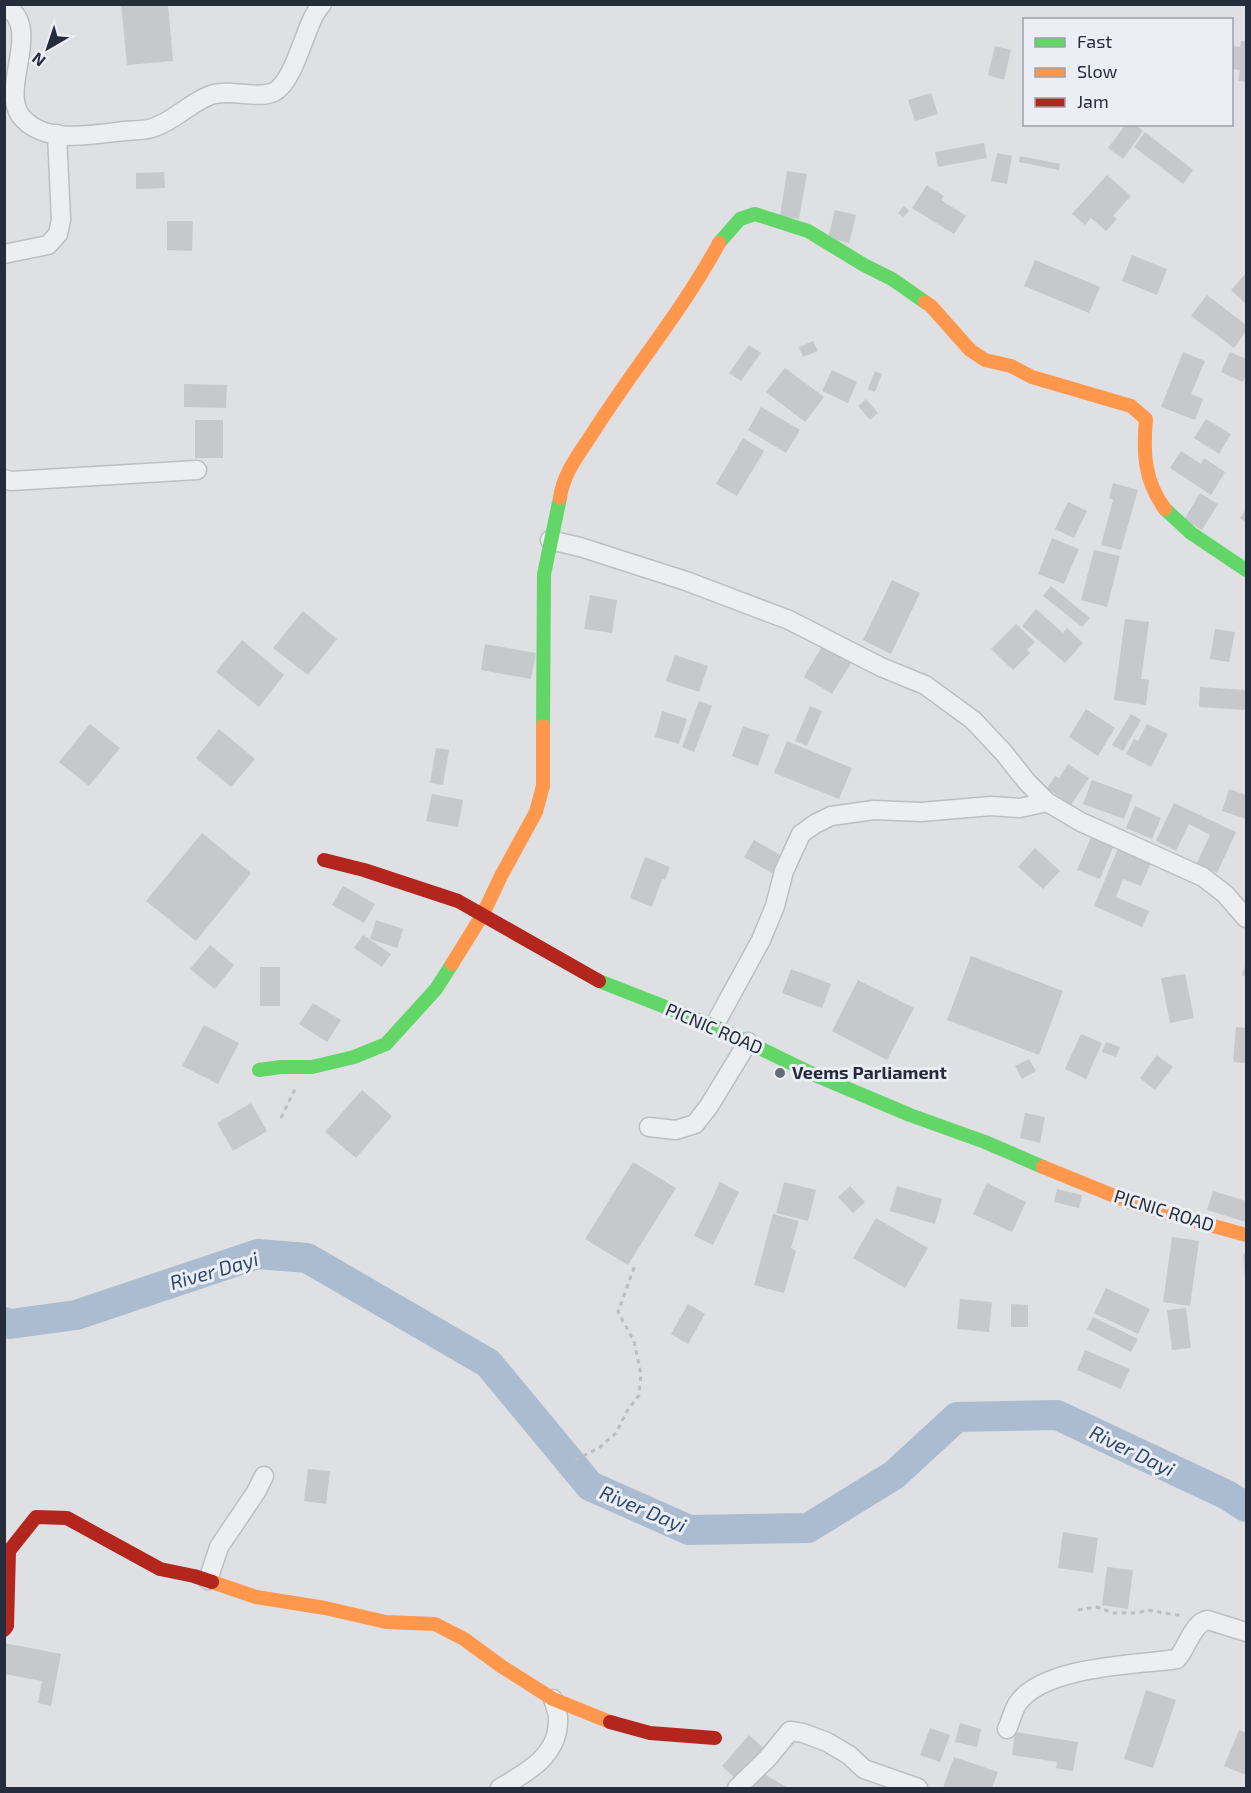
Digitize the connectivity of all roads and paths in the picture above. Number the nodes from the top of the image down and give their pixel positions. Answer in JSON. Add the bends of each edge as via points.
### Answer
{"nodes":[{"id":1,"x":322,"y":4,"type":"edge"},
{"id":2,"x":4,"y":5,"type":"edge"},
{"id":3,"x":57,"y":135,"type":"junction"},
{"id":4,"x":4,"y":254,"type":"edge"},
{"id":5,"x":197,"y":470,"type":"dead end"},
{"id":6,"x":4,"y":479,"type":"edge"},
{"id":7,"x":550,"y":540,"type":"junction"},
{"id":8,"x":1246,"y":570,"type":"edge"},
{"id":9,"x":1047,"y":802,"type":"junction"},
{"id":10,"x":324,"y":860,"type":"dead end"},
{"id":11,"x":483,"y":914,"type":"junction"},
{"id":12,"x":1246,"y":918,"type":"edge"},
{"id":13,"x":714,"y":1026,"type":"junction"},
{"id":14,"x":748,"y":1042,"type":"junction"},
{"id":15,"x":259,"y":1070,"type":"dead end"},
{"id":16,"x":297,"y":1086,"type":"dead end"},
{"id":17,"x":281,"y":1118,"type":"dead end"},
{"id":18,"x":649,"y":1126,"type":"dead end"},
{"id":19,"x":1246,"y":1235,"type":"edge"},
{"id":20,"x":635,"y":1265,"type":"dead end"},
{"id":21,"x":575,"y":1460,"type":"dead end"},
{"id":22,"x":264,"y":1476,"type":"dead end"},
{"id":23,"x":208,"y":1580,"type":"junction"},
{"id":24,"x":1078,"y":1610,"type":"dead end"},
{"id":25,"x":1202,"y":1621,"type":"junction"},
{"id":26,"x":4,"y":1630,"type":"edge"},
{"id":27,"x":1246,"y":1632,"type":"edge"},
{"id":28,"x":553,"y":1699,"type":"junction"},
{"id":29,"x":1008,"y":1729,"type":"dead end"},
{"id":30,"x":715,"y":1738,"type":"dead end"},
{"id":31,"x":500,"y":1788,"type":"edge"},
{"id":32,"x":737,"y":1788,"type":"edge"},
{"id":33,"x":918,"y":1788,"type":"edge"}],
"edges":[{"from":1,"to":3,"type":"street","via":[[286,79],[275,92],[209,96],[154,128]]},
{"from":2,"to":3,"type":"street","via":[[12,9],[20,26],[14,105],[22,118]]},
{"from":3,"to":4,"type":"street","via":[[61,220],[58,234],[48,245]]},
{"from":5,"to":6,"type":"street"},
{"from":7,"to":8,"type":"street","via":[[562,482],[612,402],[701,276],[719,242],[740,219],[755,214],[808,231],[892,279],[932,306],[970,350],[985,360],[1140,412],[1146,419],[1145,458],[1158,502],[1181,525]]},
{"from":7,"to":9,"type":"street","via":[[686,581],[789,620],[881,667],[925,684],[973,720]]},
{"from":7,"to":11,"type":"street","via":[[544,574],[543,786],[536,812]]},
{"from":9,"to":12,"type":"street","via":[[1081,822],[1203,877]]},
{"from":9,"to":13,"type":"street","via":[[1020,808],[862,811],[831,816],[815,824],[801,834],[761,940]]},
{"from":10,"to":11,"type":"street","name":"PICNIC ROAD","via":[[458,901]]},
{"from":11,"to":13,"type":"street","name":"PICNIC ROAD","via":[[603,983]]},
{"from":11,"to":15,"type":"street","via":[[436,988],[386,1044],[312,1067]]},
{"from":13,"to":14,"type":"street","name":"PICNIC ROAD"},
{"from":14,"to":18,"type":"street","via":[[695,1125],[676,1130]]},
{"from":14,"to":19,"type":"street","name":"PICNIC ROAD","via":[[815,1075],[1076,1182],[1134,1204]]},
{"from":16,"to":17,"type":"path"},
{"from":20,"to":21,"type":"path","via":[[618,1312],[634,1341],[641,1374],[639,1395],[616,1433],[599,1448]]},
{"from":22,"to":23,"type":"street","via":[[219,1546]]},
{"from":23,"to":26,"type":"street","via":[[160,1569],[67,1518],[36,1517],[9,1551]]},
{"from":23,"to":28,"type":"street","via":[[256,1597],[363,1618],[435,1624]]},
{"from":24,"to":25,"type":"path","via":[[1147,1610]]},
{"from":25,"to":27,"type":"street"},
{"from":25,"to":29,"type":"street","via":[[1177,1659],[1060,1676],[1037,1687],[1018,1702]]},
{"from":28,"to":30,"type":"street","via":[[603,1720],[650,1733]]},
{"from":28,"to":31,"type":"street","via":[[559,1721],[554,1741],[537,1766]]},
{"from":32,"to":33,"type":"street","via":[[790,1731],[827,1742],[864,1769]]}]}
